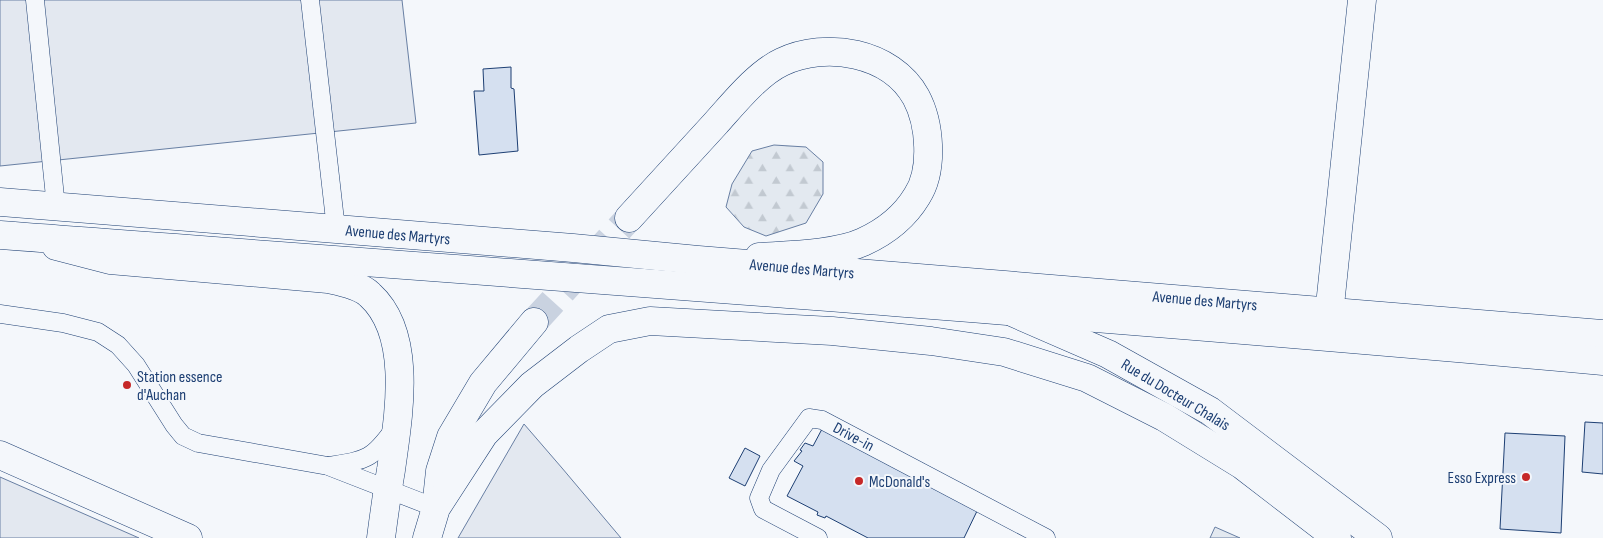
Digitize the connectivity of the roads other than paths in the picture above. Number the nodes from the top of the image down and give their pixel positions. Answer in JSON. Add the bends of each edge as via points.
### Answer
{"nodes":[{"id":1,"x":35,"y":0,"type":"edge"},
{"id":2,"x":310,"y":0,"type":"edge"},
{"id":3,"x":1362,"y":0,"type":"edge"},
{"id":4,"x":0,"y":202,"type":"edge"},
{"id":5,"x":56,"y":207,"type":"junction"},
{"id":6,"x":628,"y":218,"type":"tunnel mouth"},
{"id":7,"x":336,"y":229,"type":"junction"},
{"id":8,"x":12,"y":236,"type":"edge"},
{"id":9,"x":698,"y":260,"type":"junction"},
{"id":10,"x":1008,"y":310,"type":"junction"},
{"id":11,"x":0,"y":314,"type":"edge"},
{"id":12,"x":534,"y":322,"type":"tunnel mouth"},
{"id":13,"x":1327,"y":323,"type":"junction"},
{"id":14,"x":1603,"y":334,"type":"edge"},
{"id":15,"x":1603,"y":361,"type":"edge"},
{"id":16,"x":397,"y":425,"type":"junction"},
{"id":17,"x":0,"y":455,"type":"edge"},
{"id":18,"x":328,"y":466,"type":"junction"},
{"id":19,"x":388,"y":489,"type":"junction"},
{"id":20,"x":436,"y":508,"type":"junction"},
{"id":21,"x":188,"y":538,"type":"edge"},
{"id":22,"x":381,"y":538,"type":"edge"},
{"id":23,"x":427,"y":538,"type":"edge"},
{"id":24,"x":818,"y":538,"type":"edge"},
{"id":25,"x":1046,"y":538,"type":"edge"},
{"id":26,"x":1337,"y":538,"type":"edge"},
{"id":27,"x":1378,"y":538,"type":"edge"}],
"edges":[{"from":1,"to":5,"type":"lane"},
{"from":2,"to":7,"type":"lane"},
{"from":3,"to":13,"type":"main road"},
{"from":4,"to":5,"type":"main road","name":"Avenue des Martyrs"},
{"from":5,"to":7,"type":"main road","name":"Avenue des Martyrs"},
{"from":6,"to":9,"type":"main road","via":[[752,84],[781,62],[823,51],[844,52],[867,58],[904,81],[924,116],[929,142],[926,170],[918,194],[898,219],[862,243],[826,251]]},
{"from":7,"to":9,"type":"main road","name":"Avenue des Martyrs"},
{"from":8,"to":10,"type":"main road","name":"Avenue des Martyrs"},
{"from":8,"to":16,"type":"main road","via":[[110,260],[328,279],[350,284],[370,294],[392,328],[399,386]]},
{"from":9,"to":13,"type":"main road","name":"Avenue des Martyrs"},
{"from":10,"to":13,"type":"main road","name":"Avenue des Martyrs"},
{"from":10,"to":27,"type":"main road","name":"Rue du Docteur Chalais","via":[[1108,354],[1210,411]]},
{"from":11,"to":18,"type":"lane","via":[[63,323],[98,332],[118,345],[136,365],[174,426],[183,436],[198,443]]},
{"from":12,"to":20,"type":"main road","via":[[483,383],[452,437],[440,471]]},
{"from":13,"to":14,"type":"main road","name":"Avenue des Martyrs"},
{"from":13,"to":15,"type":"main road","name":"Avenue des Martyrs"},
{"from":16,"to":18,"type":"lane","via":[[380,449],[362,461]]},
{"from":16,"to":19,"type":"main road"},
{"from":17,"to":21,"type":"main road"},
{"from":18,"to":19,"type":"lane"},
{"from":19,"to":20,"type":"lane"},
{"from":19,"to":22,"type":"main road"},
{"from":20,"to":23,"type":"main road"},
{"from":20,"to":26,"type":"main road","via":[[484,434],[532,385],[609,329],[650,321],[832,331],[931,341],[1004,352],[1087,378],[1164,417],[1242,465]]},
{"from":24,"to":25,"type":"lane","name":"Drive-in","via":[[763,509],[759,498],[771,470],[809,418],[822,420]]}]}
